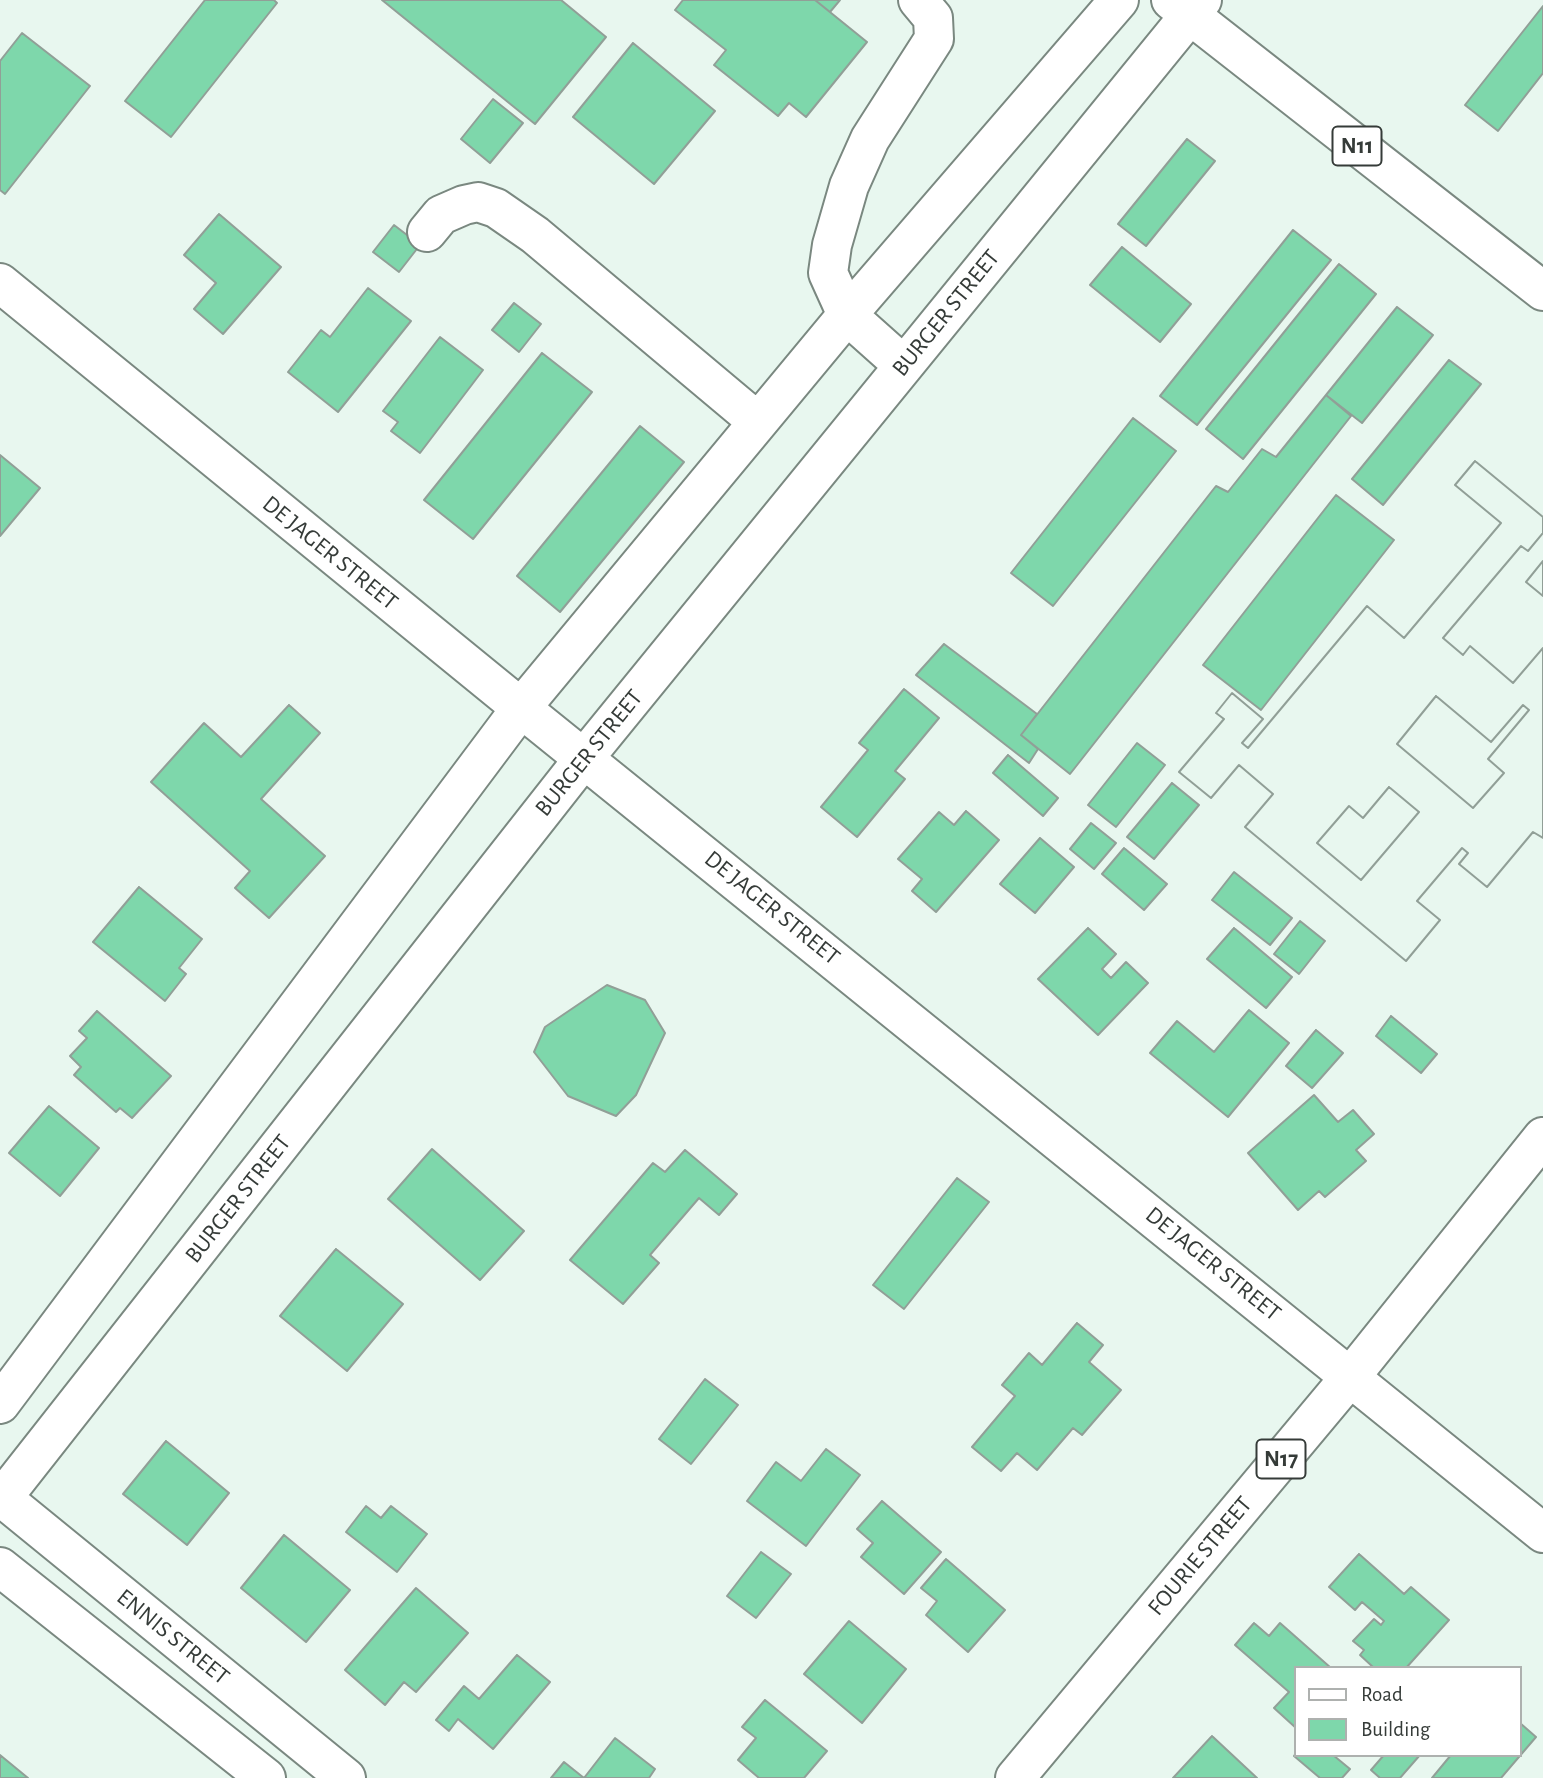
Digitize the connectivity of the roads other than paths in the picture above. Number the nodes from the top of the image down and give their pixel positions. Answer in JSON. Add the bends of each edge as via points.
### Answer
{"nodes":[{"id":1,"x":918,"y":0,"type":"edge"},
{"id":2,"x":1119,"y":0,"type":"edge"},
{"id":3,"x":1188,"y":5,"type":"edge"},
{"id":4,"x":426,"y":232,"type":"dead end"},
{"id":5,"x":0,"y":284,"type":"edge"},
{"id":6,"x":1543,"y":291,"type":"edge"},
{"id":7,"x":847,"y":315,"type":"junction"},
{"id":8,"x":903,"y":365,"type":"junction"},
{"id":9,"x":758,"y":422,"type":"junction"},
{"id":10,"x":520,"y":708,"type":"junction"},
{"id":11,"x":585,"y":757,"type":"junction"},
{"id":12,"x":1543,"y":1138,"type":"edge"},
{"id":13,"x":1351,"y":1376,"type":"junction"},
{"id":14,"x":0,"y":1404,"type":"edge"},
{"id":15,"x":1,"y":1499,"type":"edge"},
{"id":16,"x":1543,"y":1533,"type":"edge"},
{"id":17,"x":0,"y":1567,"type":"edge"},
{"id":18,"x":266,"y":1778,"type":"edge"},
{"id":19,"x":346,"y":1778,"type":"edge"},
{"id":20,"x":1015,"y":1778,"type":"edge"}],
"edges":[{"from":1,"to":7,"type":"main road","via":[[933,18],[934,39],[870,139],[849,186],[832,245],[828,273]]},
{"from":2,"to":7,"type":"main road"},
{"from":3,"to":6,"type":"main road","number":"N11"},
{"from":3,"to":8,"type":"main road","name":"BURGER STREET"},
{"from":4,"to":9,"type":"main road","via":[[441,215],[464,205],[478,202],[496,208],[535,235]]},
{"from":5,"to":10,"type":"main road","name":"DE JAGER STREET"},
{"from":7,"to":8,"type":"main road"},
{"from":7,"to":9,"type":"main road"},
{"from":8,"to":11,"type":"main road","name":"BURGER STREET"},
{"from":9,"to":10,"type":"main road"},
{"from":10,"to":11,"type":"main road","name":"DE JAGER STREET"},
{"from":10,"to":14,"type":"main road"},
{"from":11,"to":13,"type":"main road","name":"DE JAGER STREET"},
{"from":11,"to":15,"type":"main road","name":"BURGER STREET"},
{"from":12,"to":13,"type":"main road","name":"FOURIE STREET","number":"N17"},
{"from":13,"to":16,"type":"main road","name":"DE JAGER STREET"},
{"from":13,"to":20,"type":"main road","name":"FOURIE STREET","number":"N17"},
{"from":15,"to":19,"type":"main road","name":"ENNIS STREET"},
{"from":17,"to":18,"type":"main road"}]}
